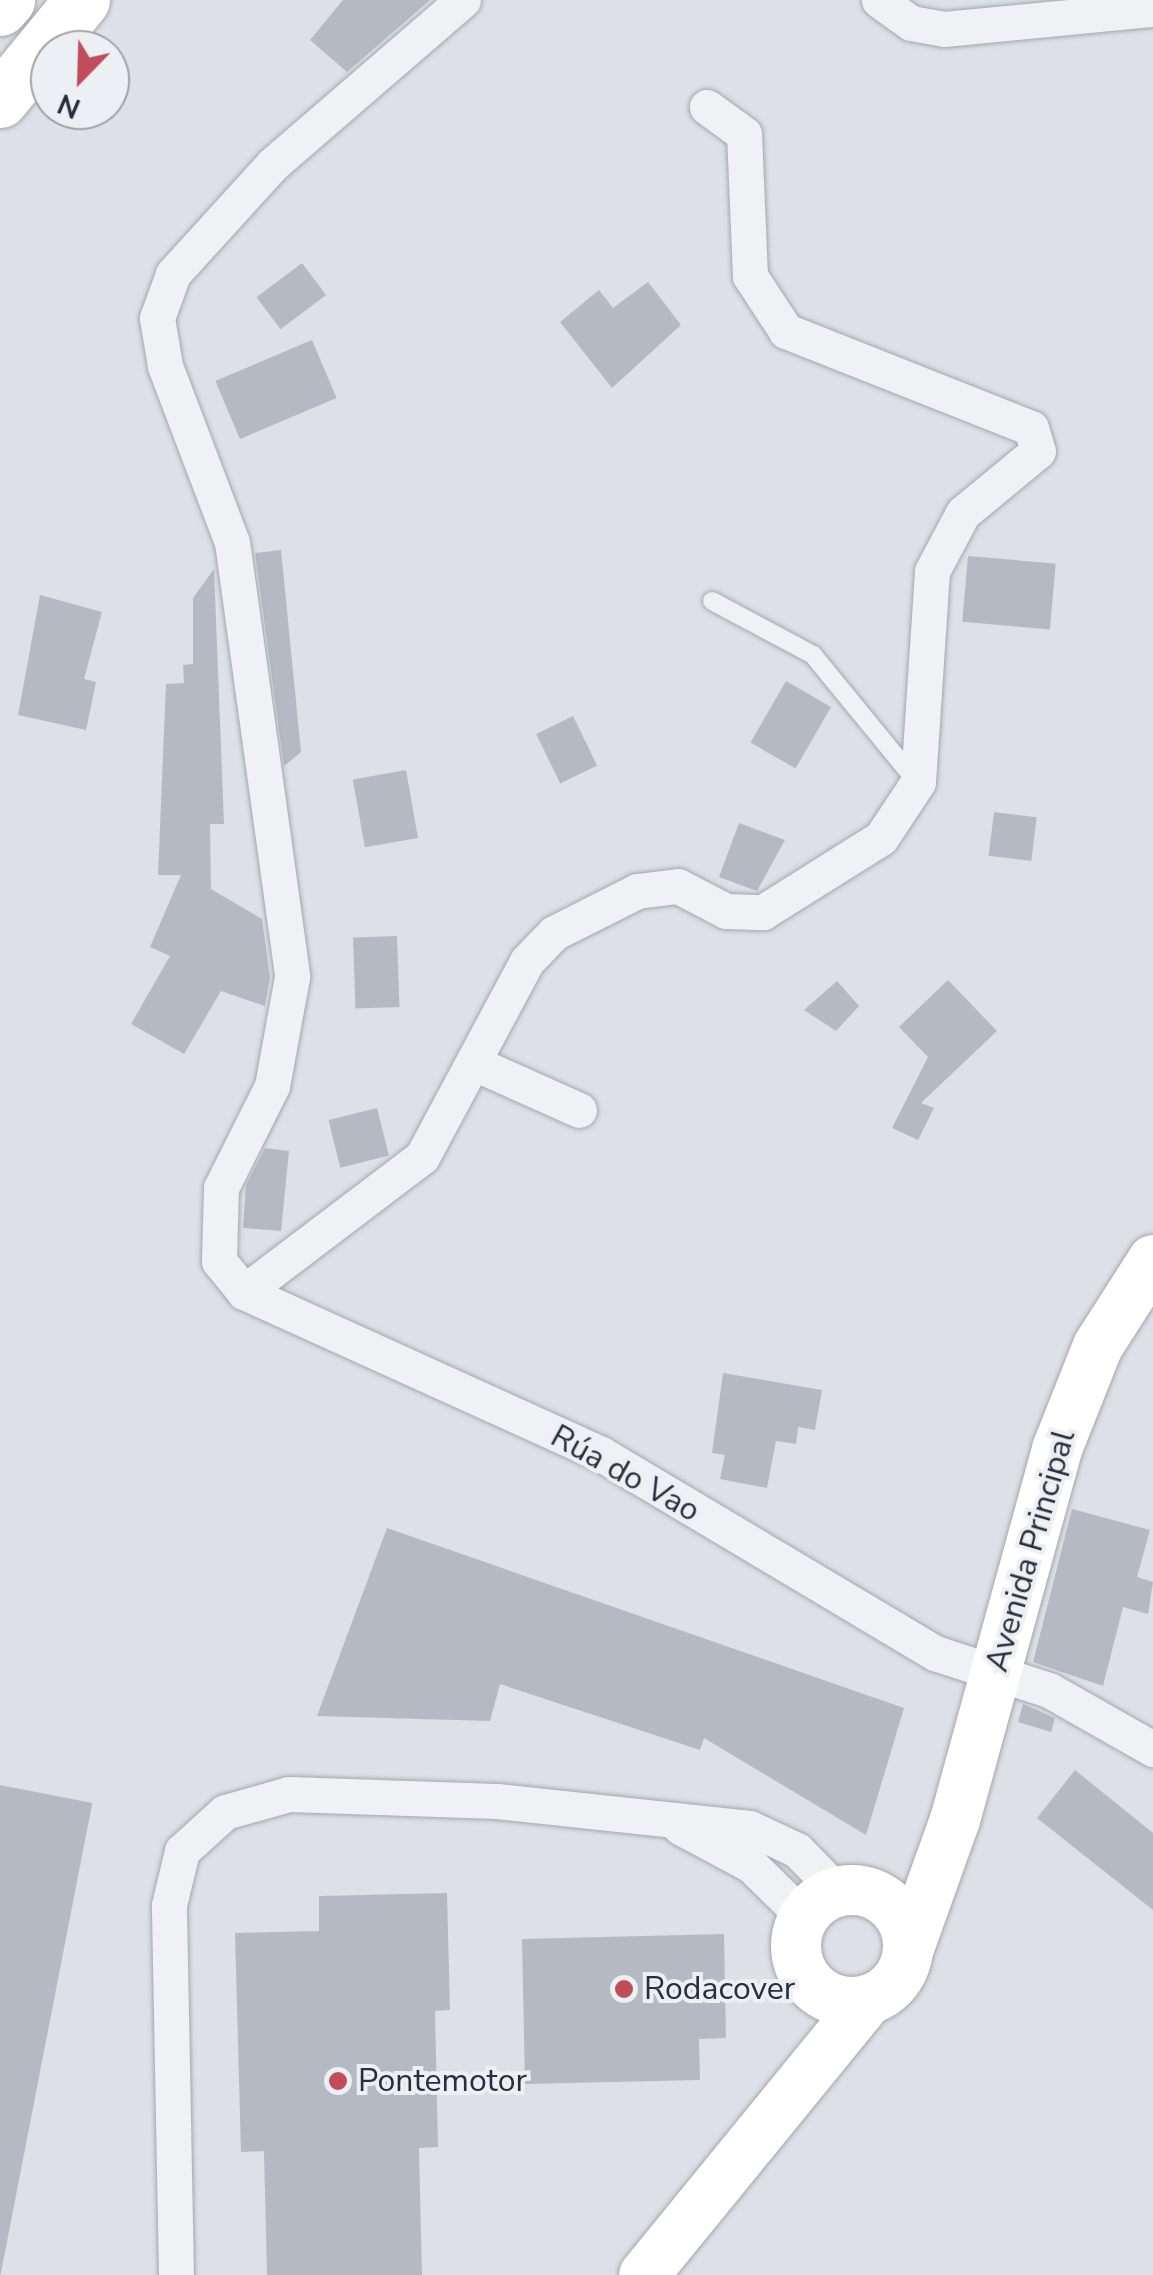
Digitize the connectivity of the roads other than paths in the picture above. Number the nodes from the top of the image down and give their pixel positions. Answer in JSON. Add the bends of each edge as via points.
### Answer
{"nodes":[{"id":1,"x":6,"y":0,"type":"edge"},
{"id":2,"x":82,"y":0,"type":"edge"},
{"id":3,"x":463,"y":0,"type":"edge"},
{"id":4,"x":879,"y":0,"type":"edge"},
{"id":5,"x":0,"y":8,"type":"edge"},
{"id":6,"x":1153,"y":9,"type":"edge"},
{"id":7,"x":0,"y":100,"type":"edge"},
{"id":8,"x":707,"y":107,"type":"dead end"},
{"id":9,"x":712,"y":601,"type":"dead end"},
{"id":10,"x":918,"y":782,"type":"junction"},
{"id":11,"x":474,"y":1062,"type":"junction"},
{"id":12,"x":579,"y":1110,"type":"dead end"},
{"id":13,"x":1153,"y":1260,"type":"edge"},
{"id":14,"x":244,"y":1292,"type":"junction"},
{"id":15,"x":996,"y":1674,"type":"junction"},
{"id":16,"x":1153,"y":1750,"type":"edge"},
{"id":17,"x":942,"y":1856,"type":"junction"},
{"id":18,"x":887,"y":1902,"type":"junction"},
{"id":19,"x":821,"y":1904,"type":"junction"},
{"id":20,"x":908,"y":1950,"type":"junction"},
{"id":21,"x":820,"y":1991,"type":"junction"},
{"id":22,"x":868,"y":1999,"type":"junction"},
{"id":23,"x":798,"y":2096,"type":"junction"},
{"id":24,"x":176,"y":2275,"type":"edge"},
{"id":25,"x":644,"y":2275,"type":"edge"}],
"edges":[{"from":1,"to":5,"type":"main road"},
{"from":2,"to":7,"type":"main road"},
{"from":3,"to":14,"type":"street","via":[[273,164],[173,274],[157,318],[165,366],[232,542],[292,977],[272,1086],[221,1188],[219,1262]]},
{"from":4,"to":6,"type":"street","via":[[912,22],[944,29]]},
{"from":8,"to":10,"type":"street","via":[[744,134],[750,276],[786,331],[1032,428],[1038,451],[963,512],[932,571]]},
{"from":9,"to":10,"type":"lane","via":[[823,664]]},
{"from":10,"to":11,"type":"street","via":[[881,838],[763,912],[726,911],[678,886],[637,892],[554,933],[527,961]]},
{"from":11,"to":12,"type":"street"},
{"from":11,"to":14,"type":"street","via":[[422,1157]]},
{"from":13,"to":15,"type":"street","name":"Avenida Principal","via":[[1075,1398]]},
{"from":14,"to":15,"type":"street","name":"Rúa do Vao","via":[[600,1454],[849,1606]]},
{"from":15,"to":16,"type":"street","name":"Rúa do Vao","via":[[1049,1690]]},
{"from":15,"to":17,"type":"street","name":"Avenida Principal"},
{"from":17,"to":18,"type":"street"},
{"from":17,"to":20,"type":"street","name":"Avenida Principal"},
{"from":18,"to":19,"type":"street"},
{"from":18,"to":20,"type":"street"},
{"from":19,"to":21,"type":"street","via":[[797,1958]]},
{"from":19,"to":24,"type":"street","via":[[797,1850],[750,1828],[289,1794],[225,1812],[182,1851],[169,1906]]},
{"from":20,"to":22,"type":"street","via":[[895,1980]]},
{"from":21,"to":22,"type":"street"},
{"from":21,"to":23,"type":"street"},
{"from":22,"to":23,"type":"street"},
{"from":23,"to":25,"type":"street"}]}
